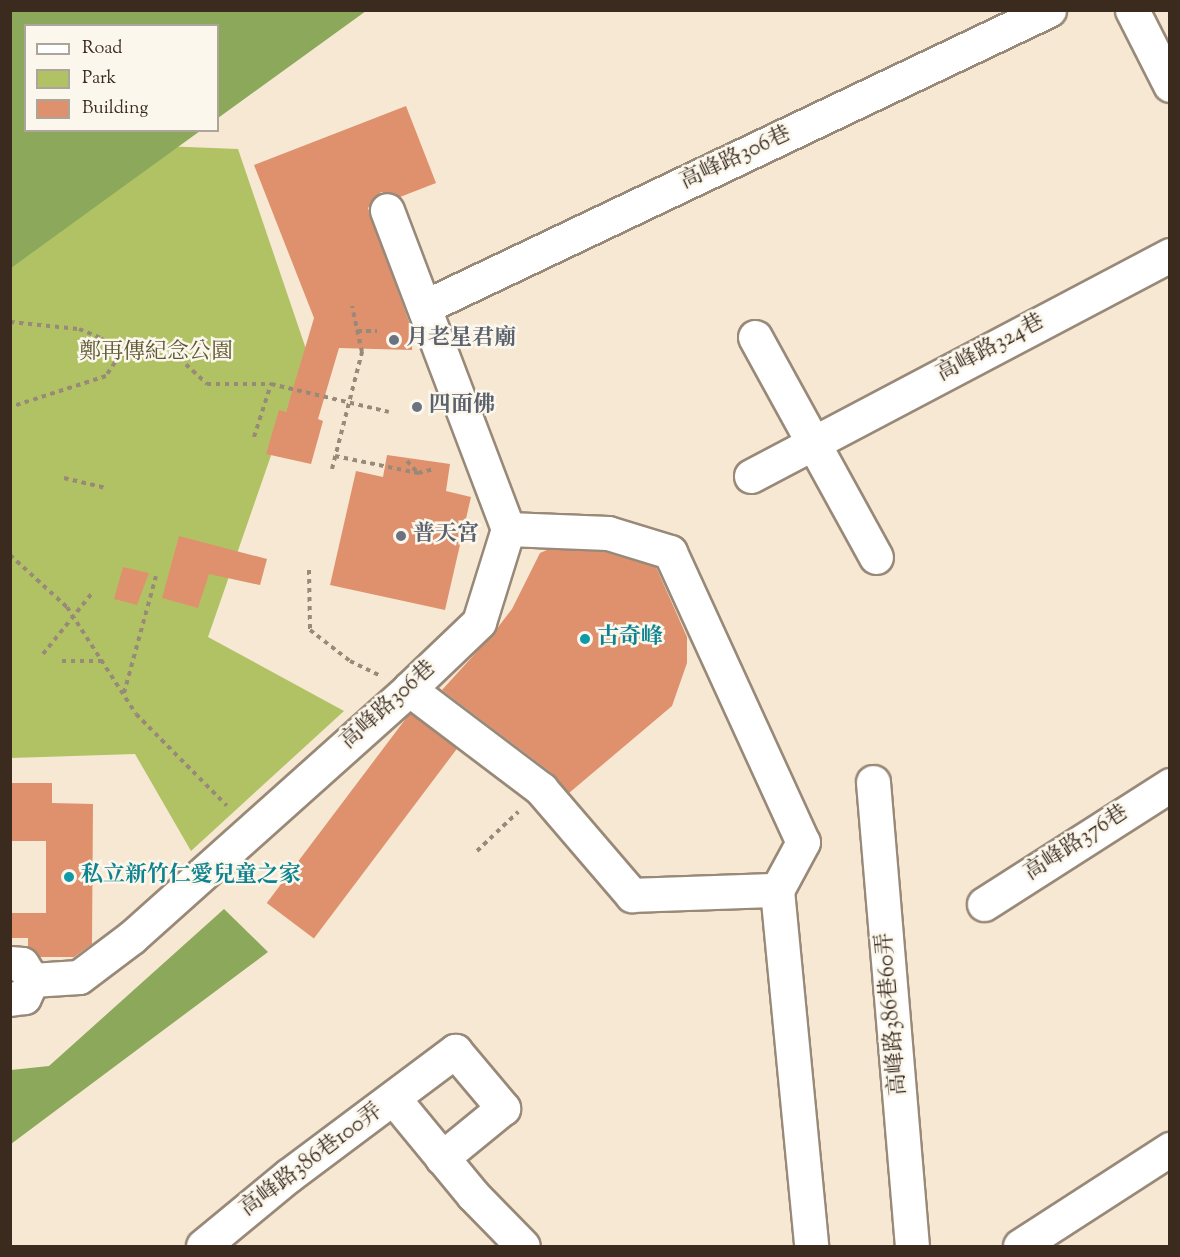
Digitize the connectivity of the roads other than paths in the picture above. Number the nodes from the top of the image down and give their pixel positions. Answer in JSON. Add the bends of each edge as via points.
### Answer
{"nodes":[{"id":1,"x":1049,"y":10,"type":"edge"},
{"id":2,"x":1132,"y":10,"type":"edge"},
{"id":3,"x":1170,"y":85,"type":"edge"},
{"id":4,"x":387,"y":210,"type":"dead end"},
{"id":5,"x":1170,"y":255,"type":"edge"},
{"id":6,"x":424,"y":307,"type":"junction"},
{"id":7,"x":754,"y":337,"type":"dead end"},
{"id":8,"x":813,"y":443,"type":"junction"},
{"id":9,"x":751,"y":476,"type":"dead end"},
{"id":10,"x":508,"y":529,"type":"junction"},
{"id":11,"x":876,"y":557,"type":"dead end"},
{"id":12,"x":409,"y":689,"type":"junction"},
{"id":13,"x":873,"y":782,"type":"dead end"},
{"id":14,"x":1170,"y":785,"type":"edge"},
{"id":15,"x":777,"y":890,"type":"junction"},
{"id":16,"x":984,"y":904,"type":"dead end"},
{"id":17,"x":18,"y":981,"type":"edge"},
{"id":18,"x":394,"y":1099,"type":"junction"},
{"id":19,"x":1170,"y":1149,"type":"edge"},
{"id":20,"x":442,"y":1158,"type":"junction"},
{"id":21,"x":203,"y":1246,"type":"edge"},
{"id":22,"x":524,"y":1246,"type":"edge"},
{"id":23,"x":811,"y":1246,"type":"edge"},
{"id":24,"x":912,"y":1246,"type":"edge"},
{"id":25,"x":1020,"y":1246,"type":"edge"}],
"edges":[{"from":1,"to":6,"type":"street","name":"高峰路306巷"},
{"from":2,"to":3,"type":"street"},
{"from":4,"to":6,"type":"street"},
{"from":5,"to":8,"type":"street","name":"高峰路324巷"},
{"from":6,"to":10,"type":"street"},
{"from":7,"to":8,"type":"street"},
{"from":8,"to":9,"type":"street","name":"高峰路324巷"},
{"from":8,"to":11,"type":"street"},
{"from":10,"to":12,"type":"street","name":"高峰路306巷","via":[[479,622]]},
{"from":10,"to":15,"type":"street","via":[[608,533],[670,552],[803,842]]},
{"from":12,"to":15,"type":"street","via":[[541,789],[632,895]]},
{"from":12,"to":17,"type":"street","name":"高峰路306巷","via":[[132,937],[79,977]]},
{"from":13,"to":24,"type":"street","name":"高峰路386巷60弄"},
{"from":14,"to":16,"type":"street","name":"高峰路376巷"},
{"from":15,"to":23,"type":"street"},
{"from":18,"to":20,"type":"street","name":"高峰路386巷100弄"},
{"from":18,"to":20,"type":"street","name":"高峰路386巷100弄","via":[[455,1051],[503,1108]]},
{"from":18,"to":21,"type":"street","name":"高峰路386巷100弄","via":[[288,1176]]},
{"from":19,"to":25,"type":"street"},
{"from":20,"to":22,"type":"street","name":"高峰路386巷100弄"}]}
